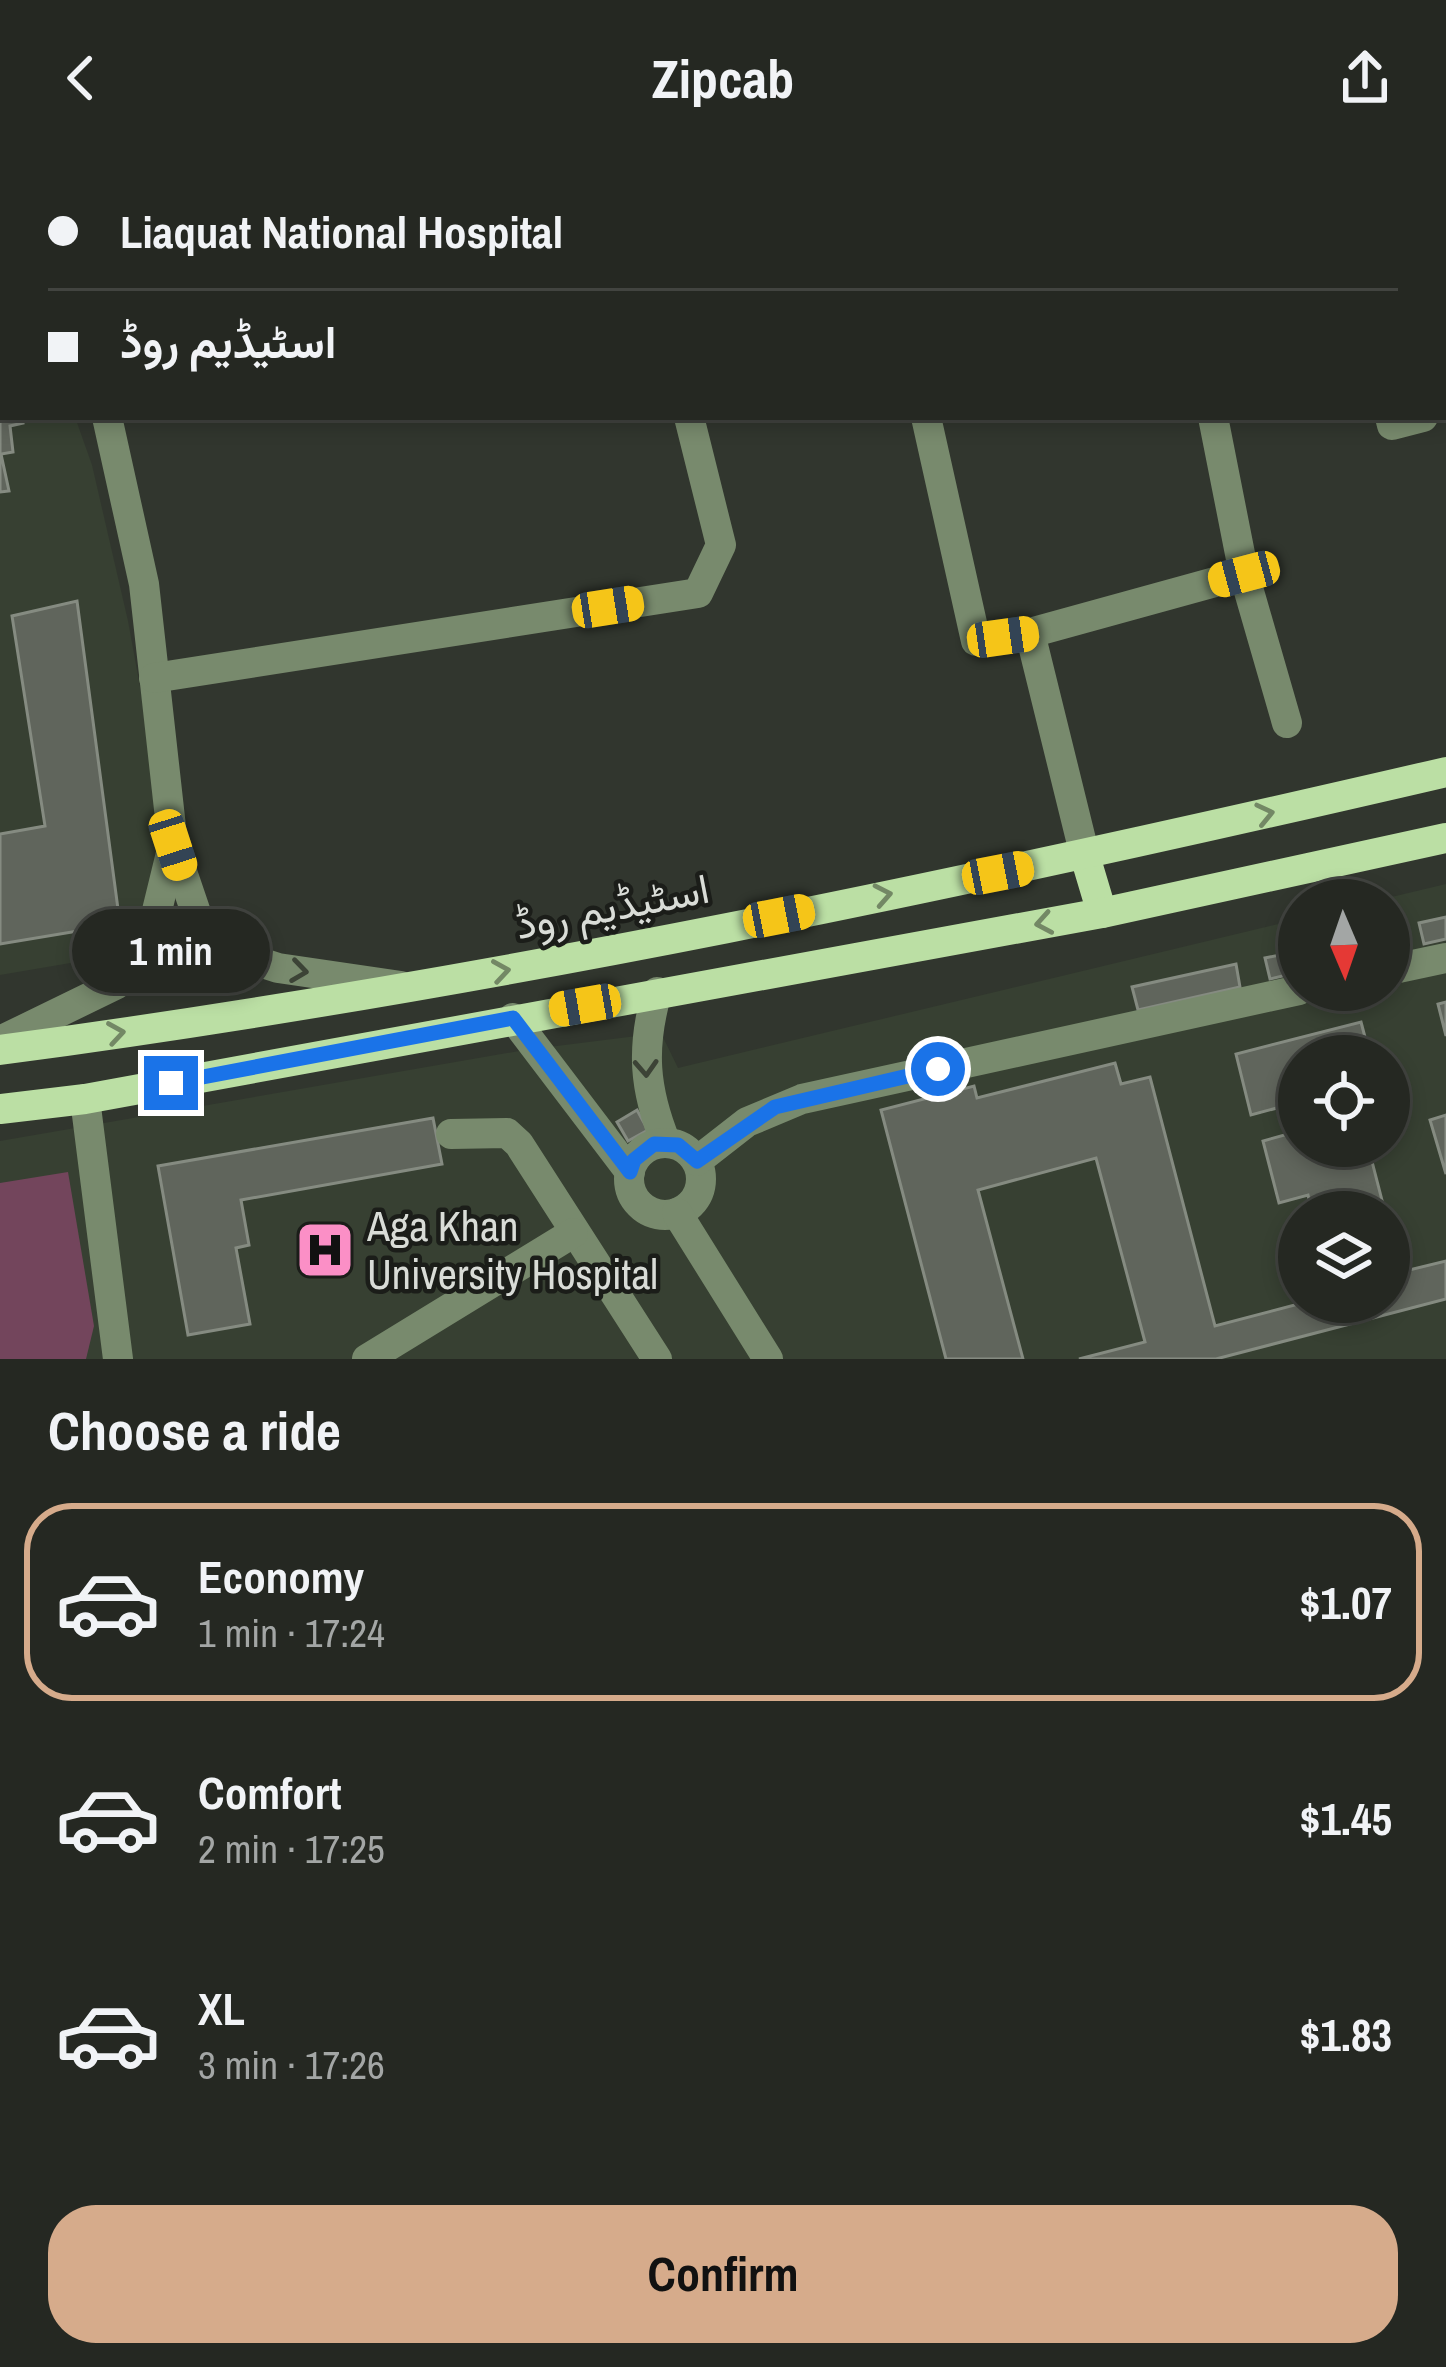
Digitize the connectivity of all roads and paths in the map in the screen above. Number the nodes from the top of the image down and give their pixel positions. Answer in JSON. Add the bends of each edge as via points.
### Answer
{"nodes":[{"id":1,"x":108,"y":420,"type":"edge"},
{"id":2,"x":690,"y":420,"type":"edge"},
{"id":3,"x":927,"y":420,"type":"edge"},
{"id":4,"x":1214,"y":420,"type":"edge"},
{"id":5,"x":1244,"y":574,"type":"junction"},
{"id":6,"x":1030,"y":633,"type":"junction"},
{"id":7,"x":154,"y":678,"type":"junction"},
{"id":8,"x":1287,"y":723,"type":"dead end"},
{"id":9,"x":1446,"y":772,"type":"edge"},
{"id":10,"x":1446,"y":838,"type":"edge"},
{"id":11,"x":173,"y":845,"type":"junction"},
{"id":12,"x":1085,"y":856,"type":"junction"},
{"id":13,"x":1102,"y":913,"type":"junction"},
{"id":14,"x":1446,"y":958,"type":"edge"},
{"id":15,"x":1410,"y":966,"type":"edge"},
{"id":16,"x":404,"y":986,"type":"junction"},
{"id":17,"x":657,"y":992,"type":"junction"},
{"id":18,"x":1278,"y":995,"type":"edge"},
{"id":19,"x":513,"y":1018,"type":"junction"},
{"id":20,"x":0,"y":1046,"type":"edge"},
{"id":21,"x":86,"y":1099,"type":"junction"},
{"id":22,"x":0,"y":1109,"type":"edge"},
{"id":23,"x":451,"y":1134,"type":"dead end"},
{"id":24,"x":666,"y":1143,"type":"junction"},
{"id":25,"x":697,"y":1161,"type":"junction"},
{"id":26,"x":630,"y":1172,"type":"junction"},
{"id":27,"x":677,"y":1213,"type":"junction"},
{"id":28,"x":573,"y":1232,"type":"junction"},
{"id":29,"x":118,"y":1359,"type":"edge"},
{"id":30,"x":367,"y":1359,"type":"edge"},
{"id":31,"x":657,"y":1359,"type":"edge"},
{"id":32,"x":768,"y":1359,"type":"edge"}],
"edges":[{"from":1,"to":7,"type":"street","via":[[144,584]]},
{"from":2,"to":7,"type":"street","via":[[721,545],[698,592]]},
{"from":3,"to":6,"type":"street","via":[[976,641]]},
{"from":4,"to":5,"type":"street"},
{"from":5,"to":6,"type":"street"},
{"from":5,"to":8,"type":"street"},
{"from":6,"to":12,"type":"street"},
{"from":7,"to":11,"type":"street"},
{"from":12,"to":9,"type":"main road","name":"اسٹیڈیم روڈ","one_way":true},
{"from":10,"to":13,"type":"main road"},
{"from":11,"to":16,"type":"street","one_way":true,"via":[[207,945],[278,968]]},
{"from":11,"to":20,"type":"street","via":[[152,927],[117,984]]},
{"from":12,"to":13,"type":"main road"},
{"from":16,"to":12,"type":"main road","name":"اسٹیڈیم روڈ","one_way":true},
{"from":13,"to":17,"type":"main road","one_way":true},
{"from":14,"to":15,"type":"street"},
{"from":20,"to":16,"type":"main road","name":"اسٹیڈیم روڈ","one_way":true},
{"from":17,"to":19,"type":"main road"},
{"from":17,"to":24,"type":"street","one_way":true,"via":[[644,1059],[648,1098]]},
{"from":18,"to":25,"type":"street","via":[[802,1099],[747,1122]]},
{"from":19,"to":21,"type":"main road"},
{"from":19,"to":26,"type":"street"},
{"from":21,"to":22,"type":"main road"},
{"from":21,"to":29,"type":"street"},
{"from":23,"to":28,"type":"street","via":[[507,1133]]},
{"from":24,"to":25,"type":"street"},
{"from":24,"to":26,"type":"street","via":[[643,1151]]},
{"from":25,"to":27,"type":"street","via":[[696,1197]]},
{"from":26,"to":27,"type":"street","via":[[642,1206]]},
{"from":27,"to":32,"type":"street"},
{"from":28,"to":30,"type":"street"},
{"from":28,"to":31,"type":"street"}]}
